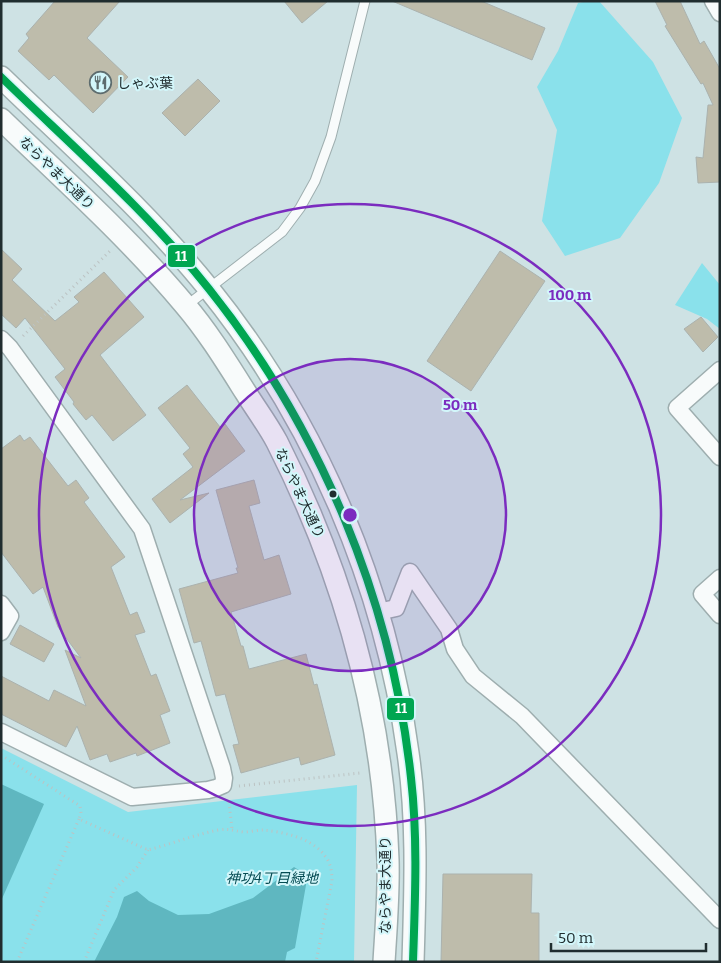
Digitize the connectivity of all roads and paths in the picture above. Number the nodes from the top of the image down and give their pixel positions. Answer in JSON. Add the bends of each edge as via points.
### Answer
{"nodes":[{"id":1,"x":365,"y":1,"type":"edge"},
{"id":2,"x":713,"y":1,"type":"edge"},
{"id":3,"x":720,"y":13,"type":"edge"},
{"id":4,"x":1,"y":77,"type":"edge"},
{"id":5,"x":1,"y":119,"type":"edge"},
{"id":6,"x":112,"y":249,"type":"dead end"},
{"id":7,"x":208,"y":288,"type":"junction"},
{"id":8,"x":186,"y":306,"type":"junction"},
{"id":9,"x":4,"y":347,"type":"edge"},
{"id":10,"x":720,"y":370,"type":"edge"},
{"id":11,"x":720,"y":457,"type":"edge"},
{"id":12,"x":720,"y":578,"type":"edge"},
{"id":13,"x":1,"y":604,"type":"edge"},
{"id":14,"x":378,"y":612,"type":"junction"},
{"id":15,"x":720,"y":615,"type":"edge"},
{"id":16,"x":1,"y":632,"type":"edge"},
{"id":17,"x":1,"y":732,"type":"edge"},
{"id":18,"x":1,"y":755,"type":"edge"},
{"id":19,"x":363,"y":773,"type":"dead end"},
{"id":20,"x":231,"y":790,"type":"dead end"},
{"id":21,"x":229,"y":798,"type":"dead end"},
{"id":22,"x":79,"y":819,"type":"junction"},
{"id":23,"x":232,"y":829,"type":"junction"},
{"id":24,"x":148,"y":850,"type":"junction"},
{"id":25,"x":720,"y":920,"type":"edge"},
{"id":26,"x":17,"y":962,"type":"edge"},
{"id":27,"x":84,"y":962,"type":"edge"},
{"id":28,"x":316,"y":962,"type":"edge"},
{"id":29,"x":384,"y":962,"type":"edge"},
{"id":30,"x":413,"y":962,"type":"edge"}],
"edges":[{"from":1,"to":7,"type":"lane","via":[[331,138],[300,208],[282,232]]},
{"from":2,"to":3,"type":"street"},
{"from":4,"to":7,"type":"street","name":"ならやま大通り","via":[[149,220]]},
{"from":5,"to":8,"type":"street","name":"ならやま大通り","via":[[124,237]]},
{"from":6,"to":9,"type":"path"},
{"from":7,"to":8,"type":"lane"},
{"from":7,"to":14,"type":"street","name":"ならやま大通り","via":[[270,374],[316,456],[358,551]]},
{"from":8,"to":29,"type":"street","name":"ならやま大通り","via":[[219,350],[276,440],[318,529],[356,642],[371,710],[388,860]]},
{"from":9,"to":17,"type":"street","via":[[142,529],[222,768],[223,785],[208,790],[132,797]]},
{"from":10,"to":11,"type":"street","via":[[678,408]]},
{"from":12,"to":15,"type":"street","via":[[702,594]]},
{"from":13,"to":16,"type":"street","via":[[10,616]]},
{"from":14,"to":25,"type":"street","via":[[396,608],[410,572],[449,629],[455,649],[473,676],[522,716]]},
{"from":14,"to":30,"type":"street","name":"ならやま大通り","via":[[391,661],[408,754],[416,859]]},
{"from":18,"to":22,"type":"path","via":[[80,806]]},
{"from":19,"to":20,"type":"path","via":[[239,786]]},
{"from":21,"to":23,"type":"path"},
{"from":22,"to":24,"type":"path"},
{"from":22,"to":26,"type":"path"},
{"from":23,"to":24,"type":"path"},
{"from":23,"to":28,"type":"path","via":[[281,832],[302,839],[325,856],[332,881]]},
{"from":24,"to":27,"type":"path","via":[[137,867],[114,890]]}]}
